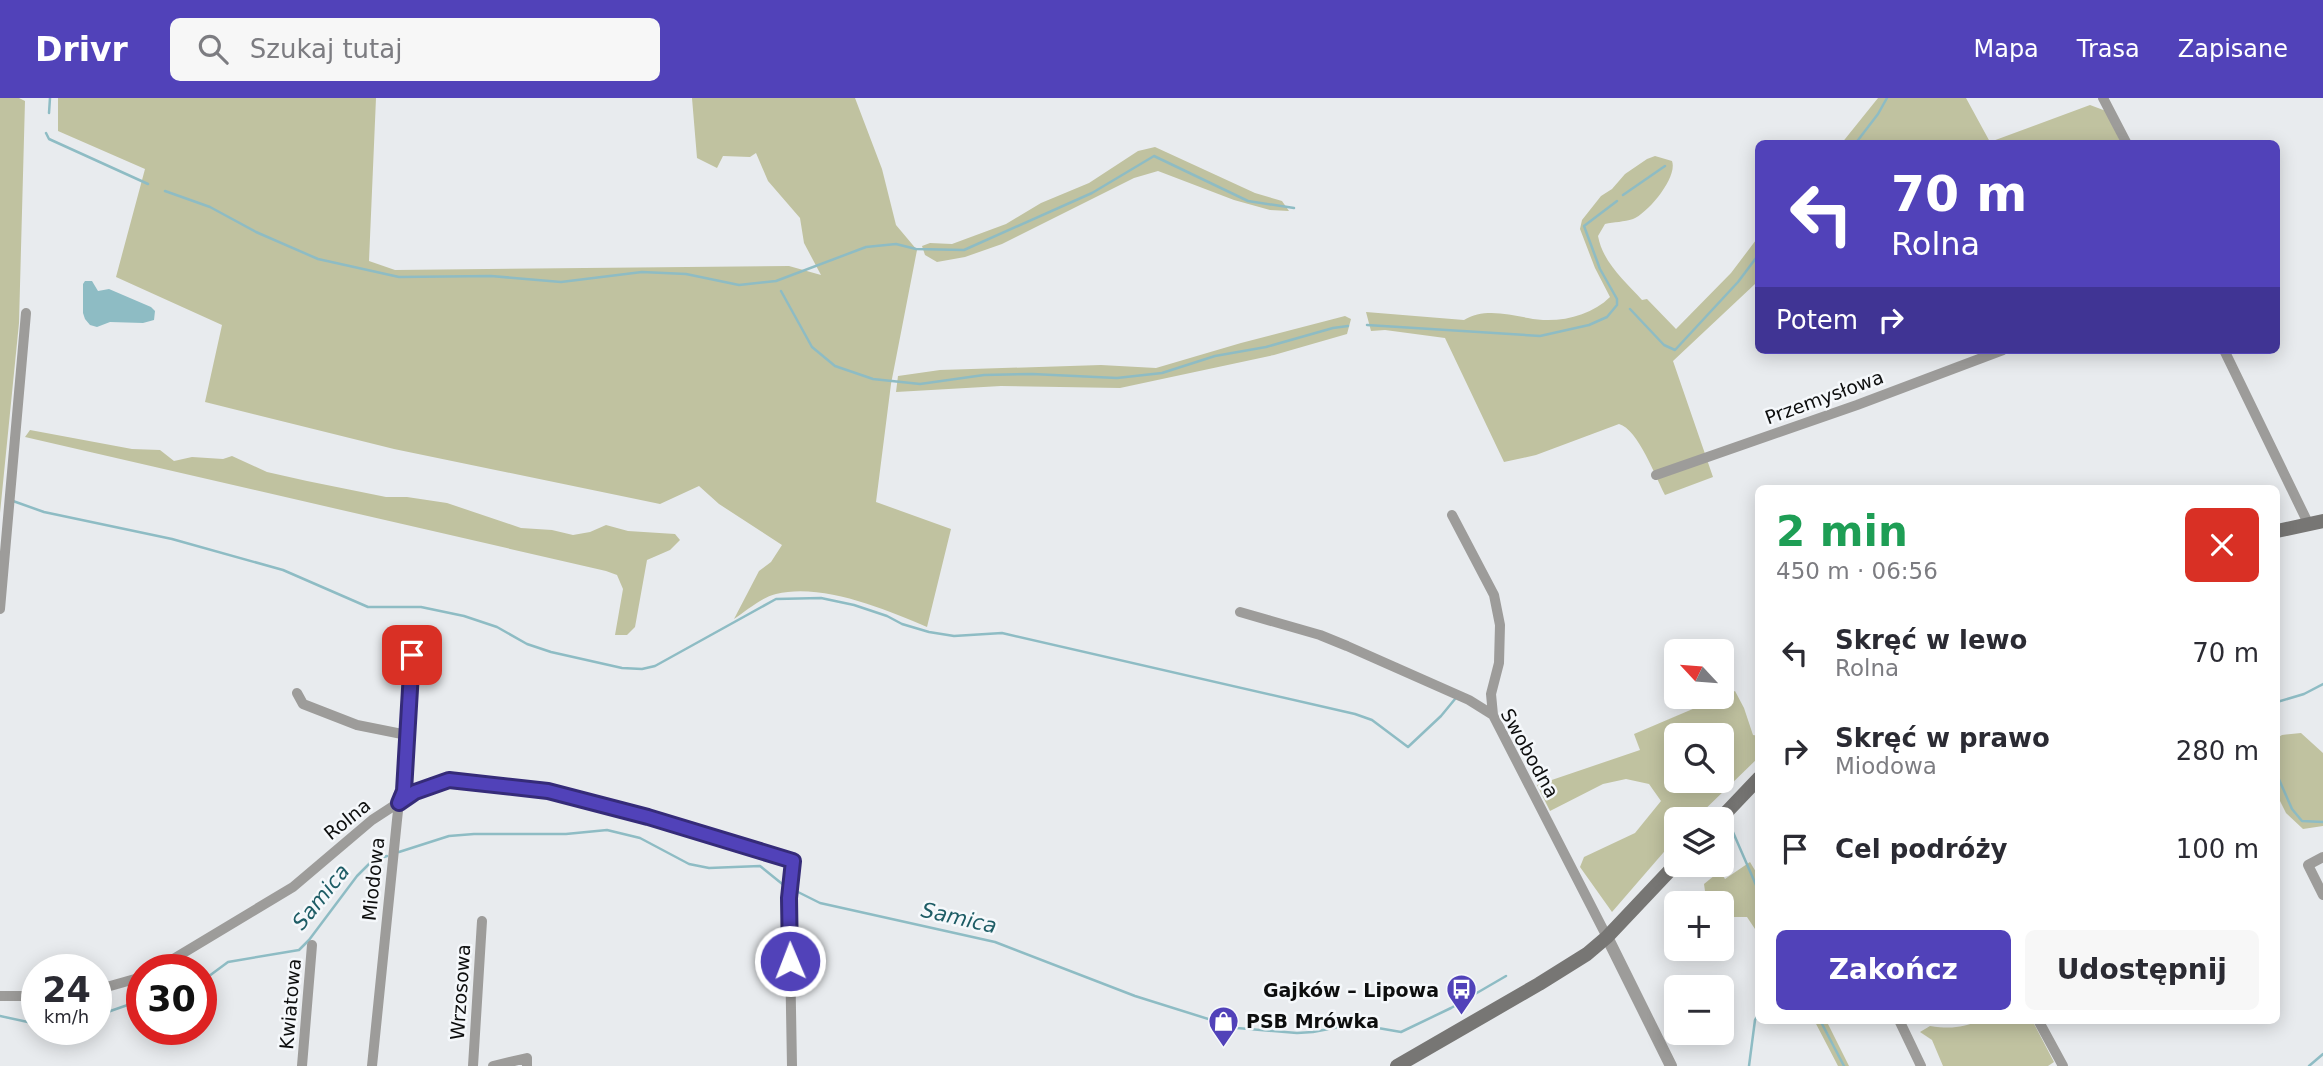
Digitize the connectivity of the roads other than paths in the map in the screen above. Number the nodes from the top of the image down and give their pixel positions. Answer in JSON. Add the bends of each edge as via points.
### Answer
{"nodes":[{"id":1,"x":2103,"y":98,"type":"edge"},
{"id":2,"x":2125,"y":140,"type":"edge"},
{"id":3,"x":26,"y":313,"type":"dead end"},
{"id":4,"x":1992,"y":354,"type":"edge"},
{"id":5,"x":2226,"y":354,"type":"edge"},
{"id":6,"x":1656,"y":475,"type":"dead end"},
{"id":7,"x":1452,"y":515,"type":"dead end"},
{"id":8,"x":2316,"y":523,"type":"edge"},
{"id":9,"x":2280,"y":530,"type":"edge"},
{"id":10,"x":0,"y":609,"type":"edge"},
{"id":11,"x":1240,"y":612,"type":"dead end"},
{"id":12,"x":412,"y":655,"type":"dead end"},
{"id":13,"x":297,"y":693,"type":"dead end"},
{"id":14,"x":1493,"y":715,"type":"junction"},
{"id":15,"x":407,"y":735,"type":"junction"},
{"id":16,"x":1755,"y":782,"type":"edge"},
{"id":17,"x":399,"y":803,"type":"junction"},
{"id":18,"x":1732,"y":807,"type":"edge"},
{"id":19,"x":2323,"y":857,"type":"edge"},
{"id":20,"x":1664,"y":877,"type":"edge"},
{"id":21,"x":2323,"y":895,"type":"edge"},
{"id":22,"x":482,"y":921,"type":"dead end"},
{"id":23,"x":1607,"y":937,"type":"junction"},
{"id":24,"x":312,"y":944,"type":"dead end"},
{"id":25,"x":182,"y":954,"type":"edge"},
{"id":26,"x":0,"y":996,"type":"edge"},
{"id":27,"x":21,"y":996,"type":"edge"},
{"id":28,"x":1901,"y":1024,"type":"edge"},
{"id":29,"x":2040,"y":1024,"type":"edge"},
{"id":30,"x":527,"y":1062,"type":"edge"},
{"id":31,"x":302,"y":1066,"type":"edge"},
{"id":32,"x":372,"y":1066,"type":"edge"},
{"id":33,"x":473,"y":1066,"type":"edge"},
{"id":34,"x":494,"y":1066,"type":"edge"},
{"id":35,"x":792,"y":1066,"type":"edge"},
{"id":36,"x":1398,"y":1066,"type":"edge"},
{"id":37,"x":1671,"y":1066,"type":"edge"},
{"id":38,"x":1921,"y":1066,"type":"edge"},
{"id":39,"x":2063,"y":1066,"type":"edge"}],
"edges":[{"from":1,"to":2,"type":"street"},
{"from":3,"to":10,"type":"street"},
{"from":4,"to":6,"type":"street","name":"Przemysłowa"},
{"from":5,"to":8,"type":"street"},
{"from":7,"to":14,"type":"street","via":[[1494,595],[1500,625],[1499,663],[1491,694]]},
{"from":8,"to":9,"type":"main road"},
{"from":11,"to":14,"type":"street","name":"Swobodna","via":[[1321,635]]},
{"from":12,"to":15,"type":"street","name":"Miodowa"},
{"from":13,"to":15,"type":"street","via":[[303,704],[357,725]]},
{"from":14,"to":23,"type":"street","name":"Swobodna"},
{"from":15,"to":17,"type":"street","name":"Miodowa","via":[[404,791]]},
{"from":16,"to":18,"type":"main road"},
{"from":17,"to":25,"type":"street","name":"Rolna","via":[[293,887]]},
{"from":17,"to":32,"type":"street","name":"Miodowa"},
{"from":17,"to":35,"type":"street","name":"Rolna","via":[[449,780],[548,791],[793,861]]},
{"from":19,"to":21,"type":"street","via":[[2308,865]]},
{"from":20,"to":23,"type":"main road"},
{"from":22,"to":33,"type":"street","name":"Wrzosowa"},
{"from":23,"to":36,"type":"main road","via":[[1539,984]]},
{"from":23,"to":37,"type":"street"},
{"from":24,"to":31,"type":"street","name":"Kwiatowa"},
{"from":26,"to":27,"type":"street"},
{"from":28,"to":38,"type":"street"},
{"from":29,"to":39,"type":"street"},
{"from":30,"to":34,"type":"street"}]}
